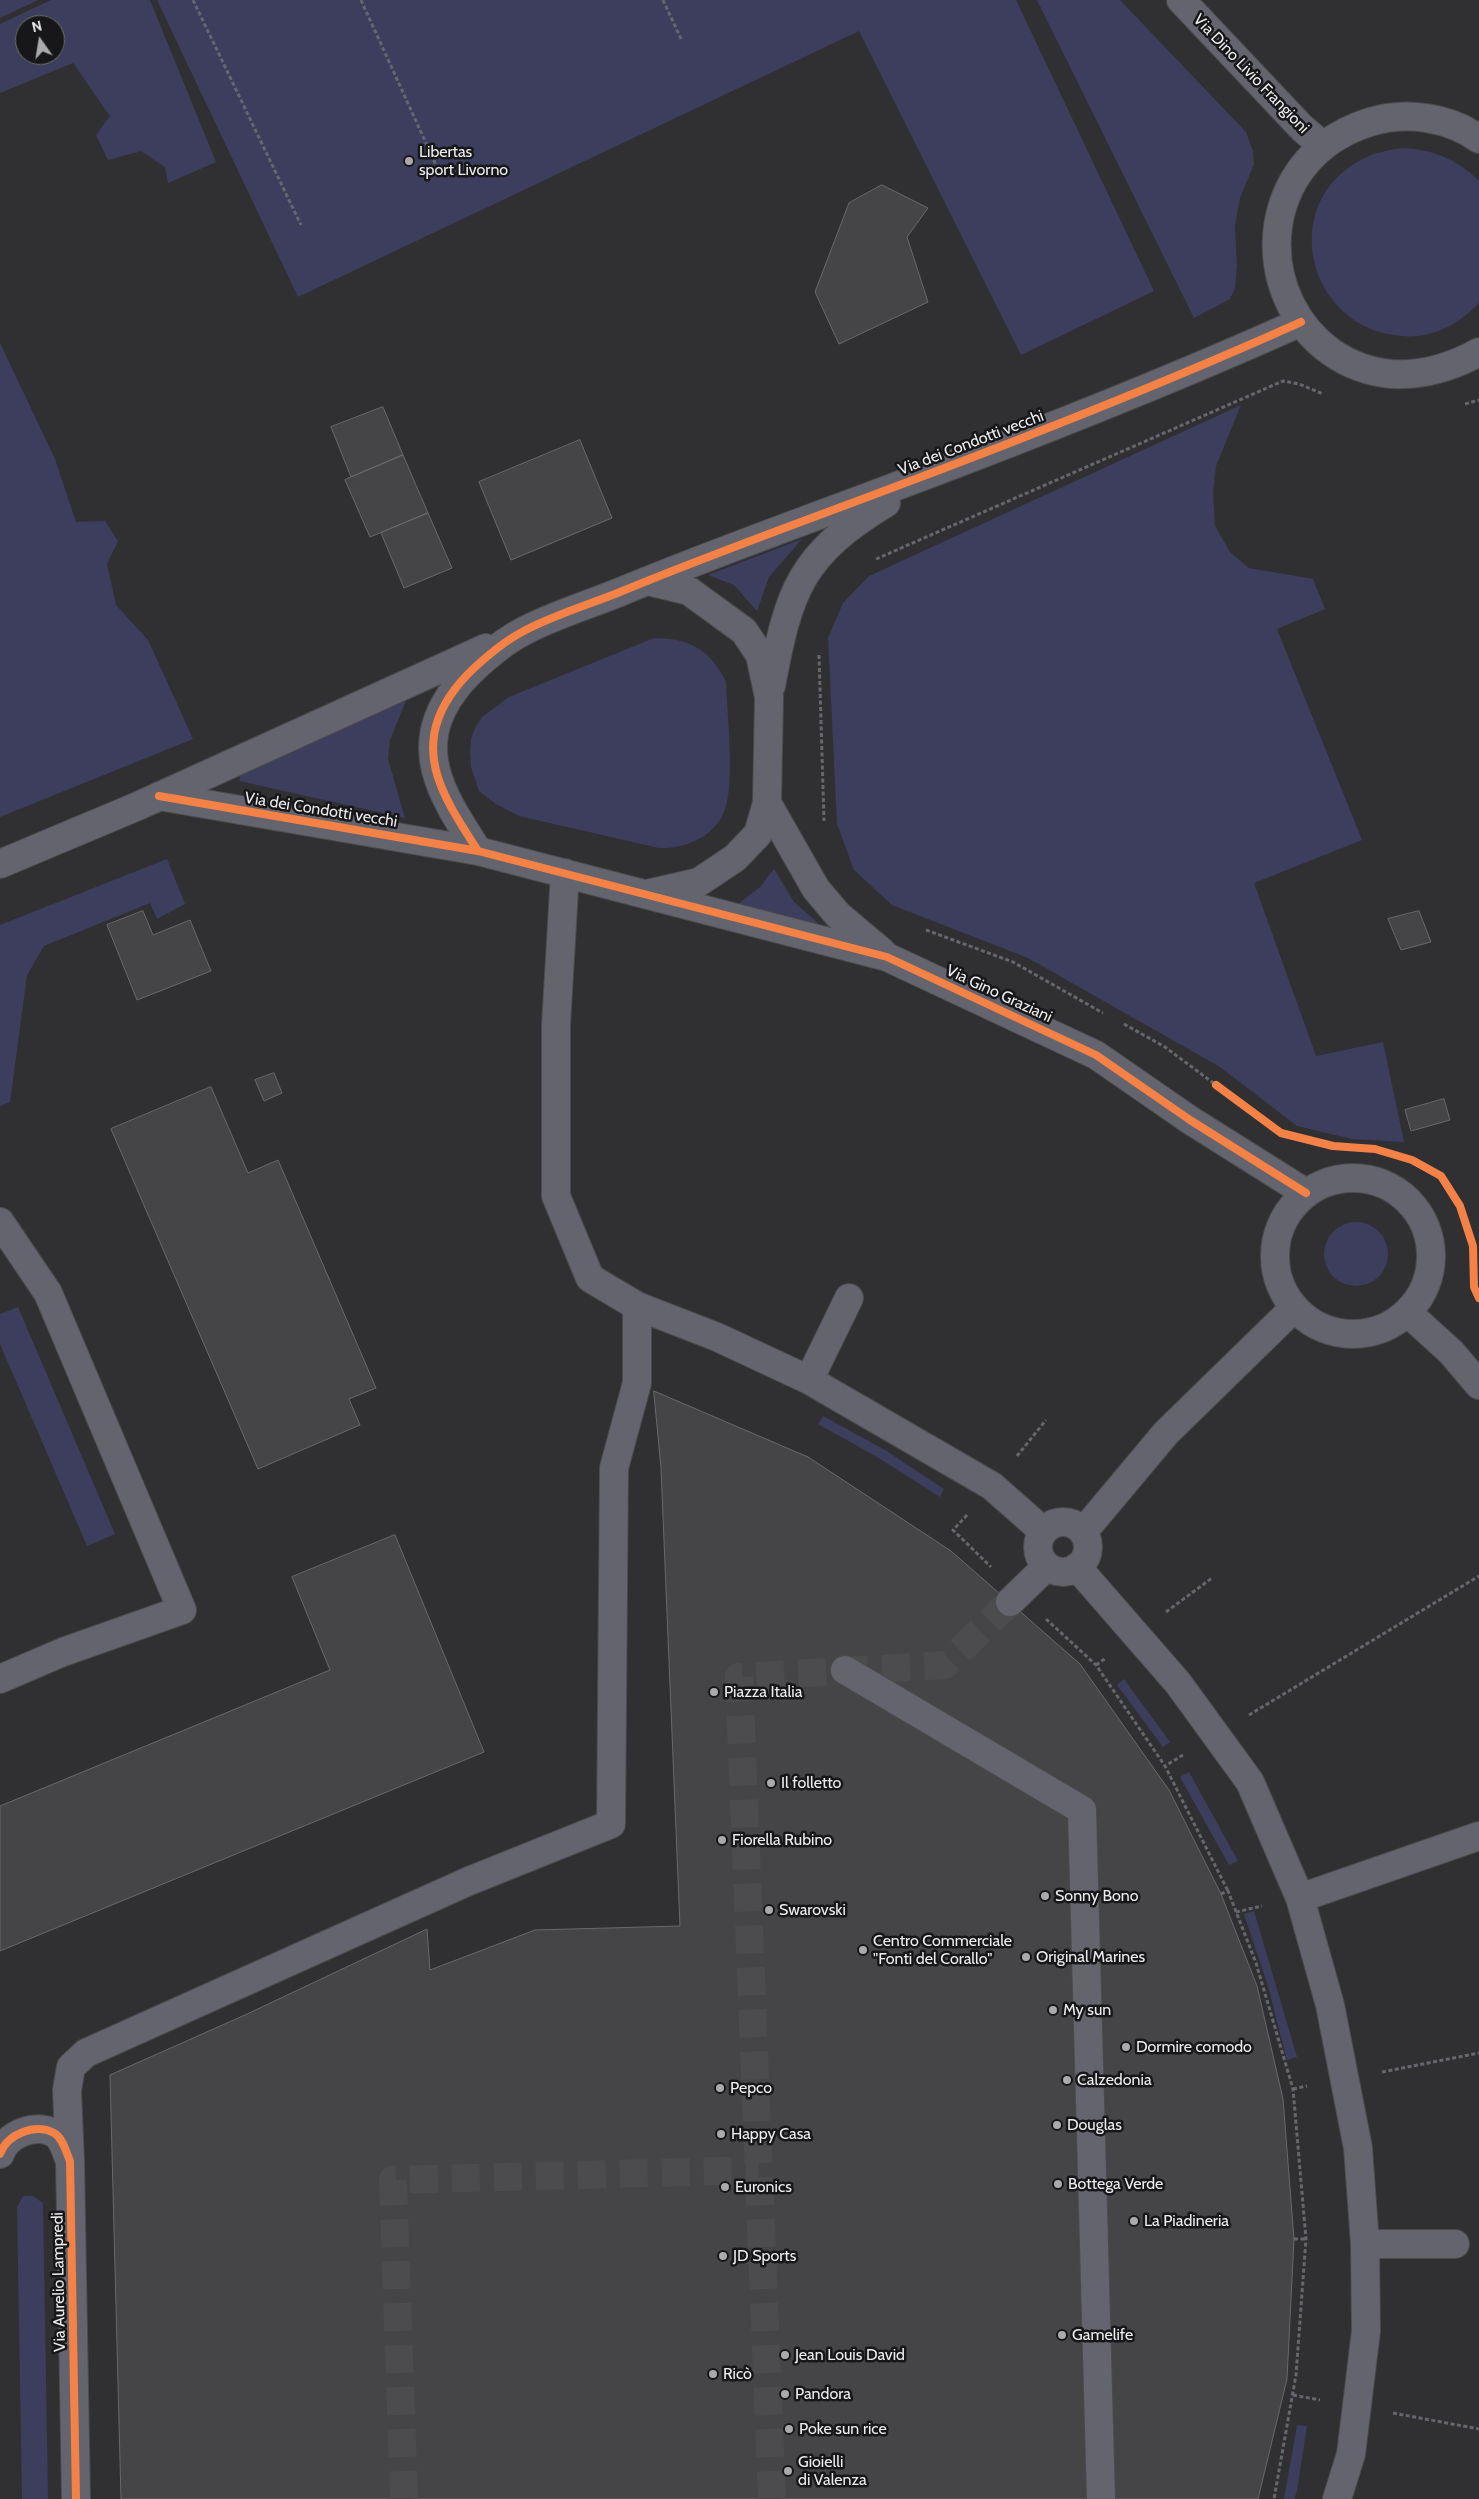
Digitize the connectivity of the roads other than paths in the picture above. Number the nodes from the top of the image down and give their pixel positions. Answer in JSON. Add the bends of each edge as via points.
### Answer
{"nodes":[{"id":1,"x":1180,"y":0,"type":"edge"},
{"id":2,"x":1479,"y":139,"type":"edge"},
{"id":3,"x":1323,"y":146,"type":"junction"},
{"id":4,"x":1301,"y":322,"type":"junction"},
{"id":5,"x":1479,"y":352,"type":"edge"},
{"id":6,"x":939,"y":470,"type":"junction"},
{"id":7,"x":648,"y":580,"type":"junction"},
{"id":8,"x":521,"y":632,"type":"junction"},
{"id":9,"x":768,"y":697,"type":"junction"},
{"id":10,"x":159,"y":796,"type":"junction"},
{"id":11,"x":767,"y":803,"type":"junction"},
{"id":12,"x":478,"y":851,"type":"junction"},
{"id":13,"x":0,"y":864,"type":"edge"},
{"id":14,"x":565,"y":873,"type":"junction"},
{"id":15,"x":647,"y":894,"type":"junction"},
{"id":16,"x":887,"y":957,"type":"junction"},
{"id":17,"x":1306,"y":1193,"type":"junction"},
{"id":18,"x":3,"y":1235,"type":"edge"},
{"id":19,"x":849,"y":1298,"type":"dead end"},
{"id":20,"x":638,"y":1306,"type":"junction"},
{"id":21,"x":1294,"y":1308,"type":"junction"},
{"id":22,"x":1408,"y":1313,"type":"junction"},
{"id":23,"x":809,"y":1380,"type":"junction"},
{"id":24,"x":1479,"y":1384,"type":"edge"},
{"id":25,"x":1043,"y":1532,"type":"junction"},
{"id":26,"x":1083,"y":1532,"type":"junction"},
{"id":27,"x":1046,"y":1566,"type":"junction"},
{"id":28,"x":1078,"y":1567,"type":"junction"},
{"id":29,"x":1014,"y":1598,"type":"tunnel mouth"},
{"id":30,"x":845,"y":1670,"type":"dead end"},
{"id":31,"x":0,"y":1679,"type":"edge"},
{"id":32,"x":1479,"y":1836,"type":"edge"},
{"id":33,"x":1300,"y":1898,"type":"junction"},
{"id":34,"x":0,"y":2154,"type":"edge"},
{"id":35,"x":70,"y":2161,"type":"junction"},
{"id":36,"x":1365,"y":2244,"type":"junction"},
{"id":37,"x":1455,"y":2244,"type":"dead end"},
{"id":38,"x":76,"y":2499,"type":"edge"},
{"id":39,"x":1101,"y":2499,"type":"edge"},
{"id":40,"x":1337,"y":2499,"type":"edge"}],
"edges":[{"from":1,"to":3,"type":"street","name":"Via Dino Livio Frangioni"},
{"from":2,"to":3,"type":"street","via":[[1439,120],[1398,116],[1358,126]]},
{"from":3,"to":4,"type":"street","via":[[1309,159],[1288,192],[1277,230],[1276,250],[1283,288]]},
{"from":4,"to":5,"type":"street","via":[[1326,348],[1368,369],[1391,374],[1438,370]]},
{"from":4,"to":6,"type":"street","name":"Via dei Condotti vecchi"},
{"from":6,"to":7,"type":"street","name":"Via dei Condotti vecchi"},
{"from":6,"to":9,"type":"street","name":"Via dei Condotti vecchi","via":[[862,518],[818,555],[802,576],[780,637]]},
{"from":7,"to":8,"type":"street","name":"Via dei Condotti vecchi"},
{"from":7,"to":9,"type":"street","via":[[688,591],[744,631],[760,655]]},
{"from":8,"to":10,"type":"street"},
{"from":8,"to":12,"type":"street","via":[[471,671],[453,691],[439,720],[432,751],[438,781],[451,809]]},
{"from":9,"to":11,"type":"street"},
{"from":10,"to":12,"type":"street","name":"Via dei Condotti vecchi"},
{"from":10,"to":13,"type":"street"},
{"from":11,"to":15,"type":"street","via":[[758,834],[735,858],[699,882]]},
{"from":11,"to":16,"type":"street","name":"Via Gino Graziani","via":[[816,890],[838,915]]},
{"from":12,"to":14,"type":"street","name":"Via dei Condotti vecchi"},
{"from":14,"to":15,"type":"street","name":"Via Gino Graziani"},
{"from":14,"to":20,"type":"street","via":[[556,1025],[556,1196],[590,1278]]},
{"from":15,"to":16,"type":"street","name":"Via Gino Graziani"},
{"from":16,"to":17,"type":"street","name":"Via Gino Graziani","via":[[1096,1055],[1190,1120]]},
{"from":17,"to":21,"type":"street","via":[[1288,1211],[1277,1235],[1274,1260],[1280,1286]]},
{"from":17,"to":22,"type":"street","via":[[1326,1182],[1348,1177],[1392,1186],[1409,1200],[1424,1220],[1432,1244],[1431,1270],[1423,1293]]},
{"from":18,"to":31,"type":"street","via":[[48,1292],[182,1610],[63,1652]]},
{"from":19,"to":23,"type":"street"},
{"from":20,"to":23,"type":"street","via":[[717,1337]]},
{"from":20,"to":35,"type":"street","via":[[637,1383],[614,1468],[611,1824],[469,1881],[86,2053],[71,2067],[67,2090]]},
{"from":21,"to":22,"type":"street","via":[[1314,1324],[1354,1334],[1387,1328]]},
{"from":21,"to":26,"type":"street","via":[[1166,1433]]},
{"from":22,"to":24,"type":"street","via":[[1445,1346]]},
{"from":23,"to":25,"type":"street","via":[[992,1486]]},
{"from":25,"to":26,"type":"street","via":[[1048,1526],[1063,1522],[1071,1523]]},
{"from":25,"to":27,"type":"street","via":[[1038,1546]]},
{"from":26,"to":28,"type":"street","via":[[1087,1539],[1087,1555]]},
{"from":27,"to":28,"type":"street","via":[[1062,1572]]},
{"from":27,"to":29,"type":"street"},
{"from":28,"to":33,"type":"street","via":[[1178,1683],[1250,1782]]},
{"from":30,"to":39,"type":"street","via":[[1082,1810]]},
{"from":32,"to":33,"type":"street"},
{"from":33,"to":36,"type":"street","via":[[1330,2005],[1358,2148]]},
{"from":34,"to":35,"type":"street","name":"Via Aurelio Lampredi","via":[[2,2147],[14,2135],[31,2130],[54,2133]]},
{"from":35,"to":38,"type":"street","name":"Via Aurelio Lampredi"},
{"from":36,"to":37,"type":"street"},
{"from":36,"to":40,"type":"street","via":[[1366,2331],[1351,2454]]}]}
